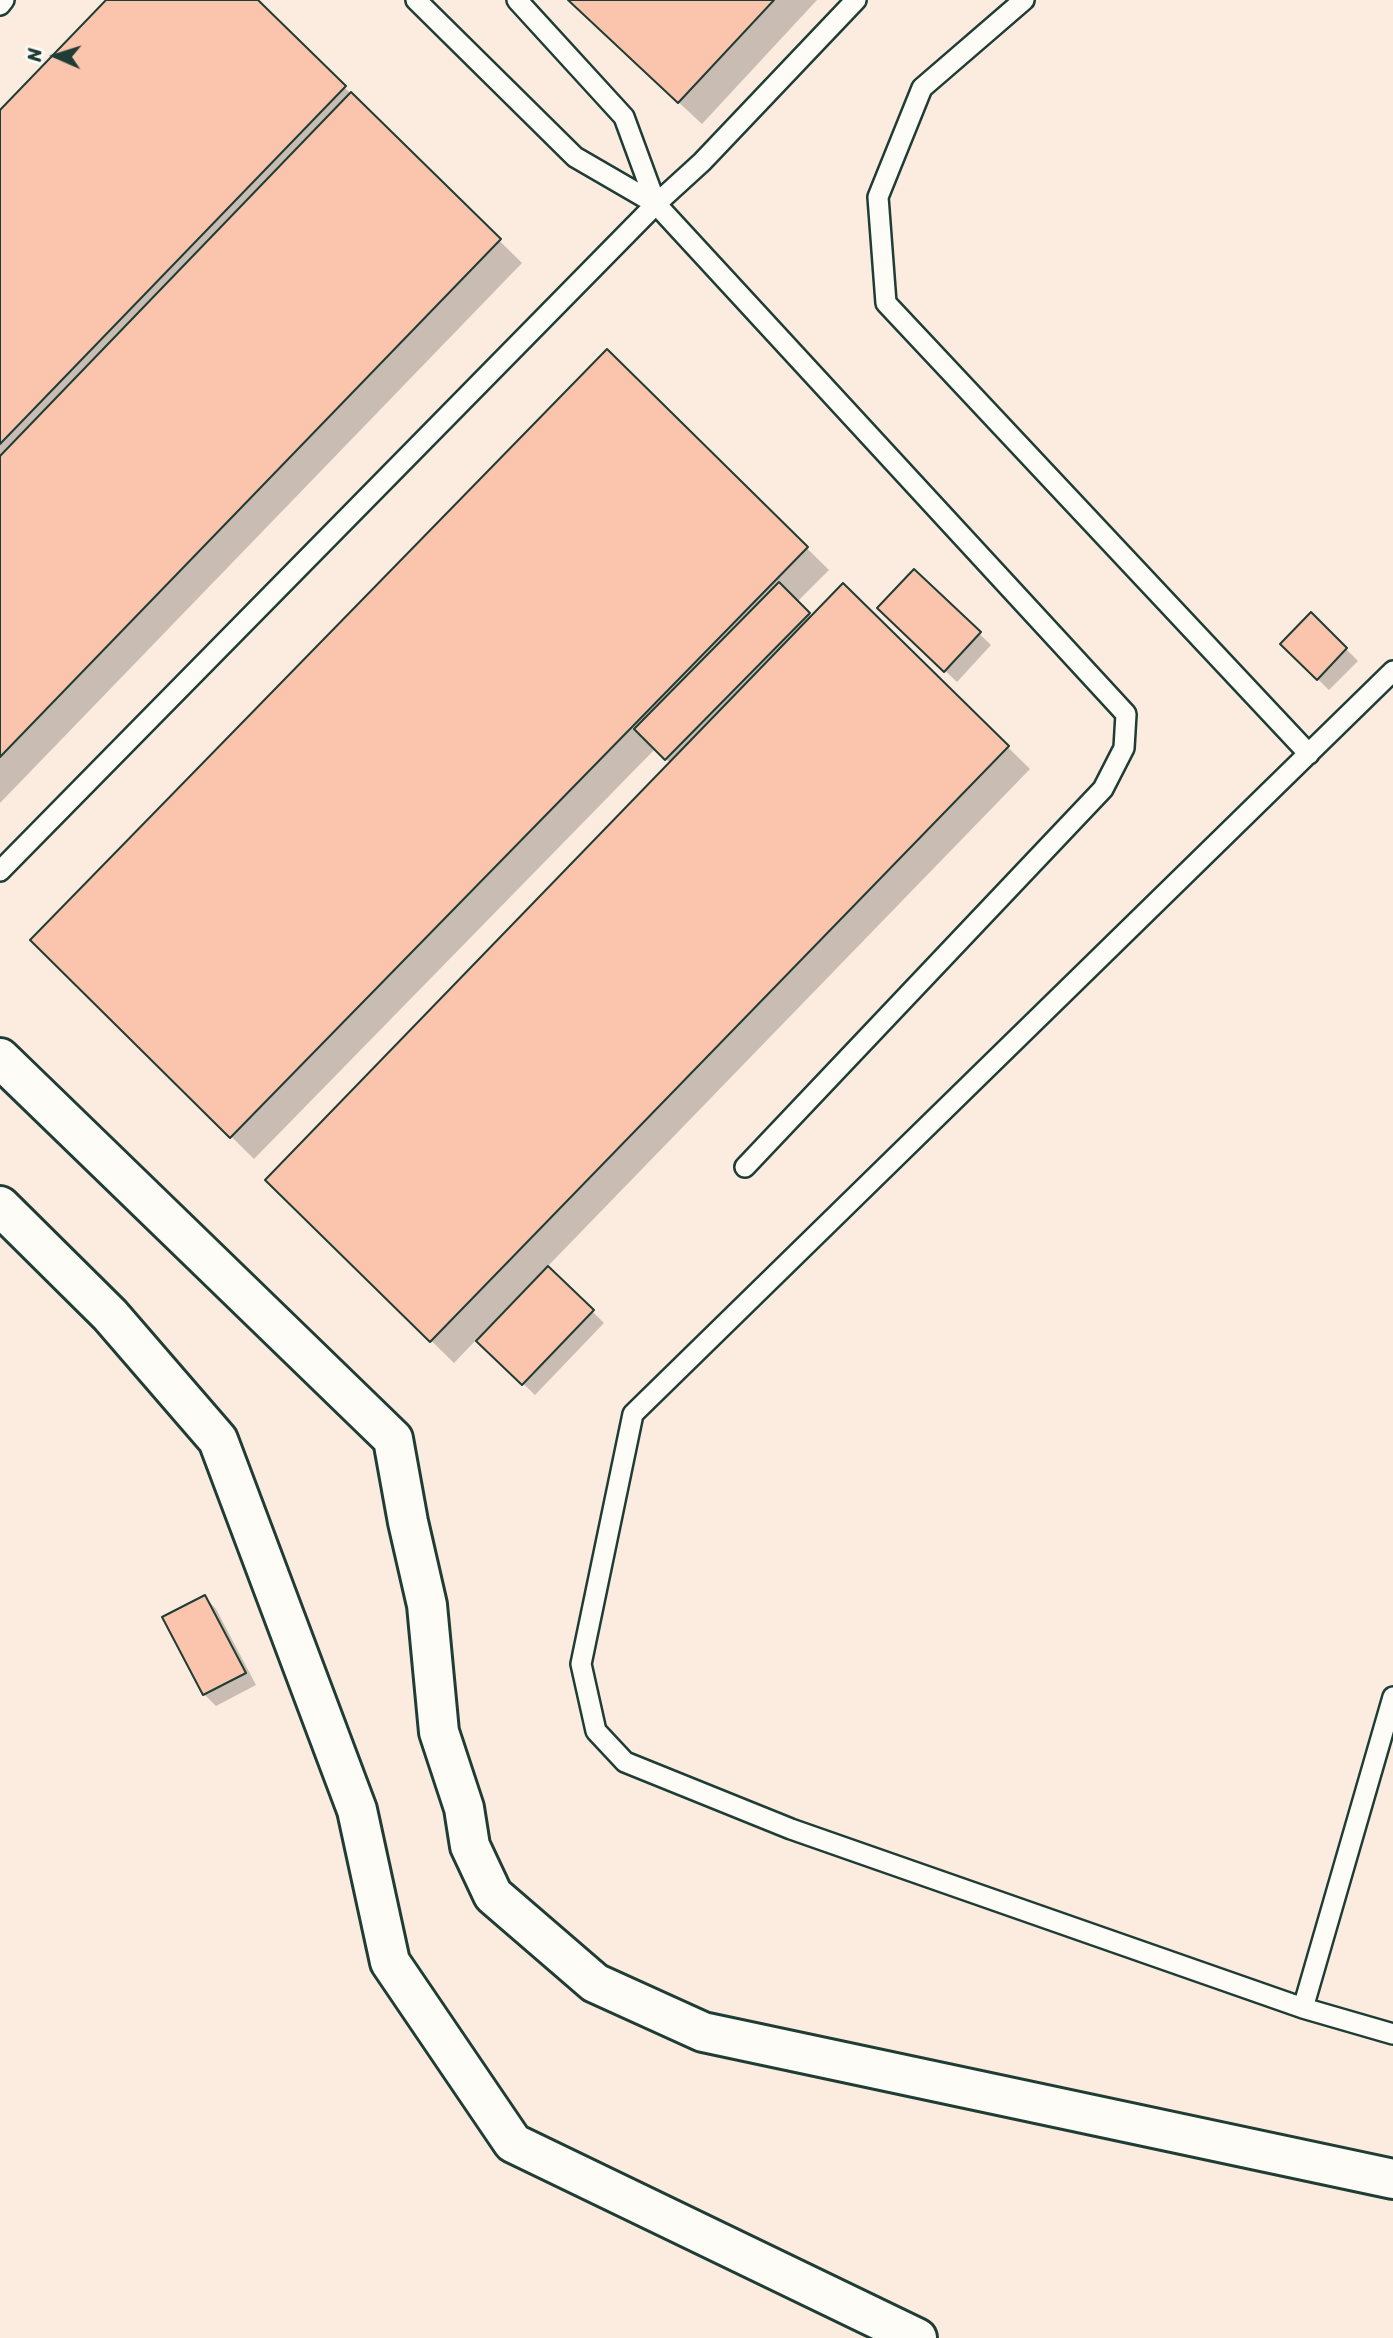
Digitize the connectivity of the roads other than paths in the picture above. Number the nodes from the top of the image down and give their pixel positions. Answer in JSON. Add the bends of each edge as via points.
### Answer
{"nodes":[{"id":1,"x":4,"y":0,"type":"edge"},
{"id":2,"x":416,"y":0,"type":"edge"},
{"id":3,"x":517,"y":0,"type":"edge"},
{"id":4,"x":856,"y":0,"type":"edge"},
{"id":5,"x":1024,"y":0,"type":"edge"},
{"id":6,"x":0,"y":5,"type":"edge"},
{"id":7,"x":656,"y":204,"type":"junction"},
{"id":8,"x":1393,"y":671,"type":"edge"},
{"id":9,"x":1309,"y":754,"type":"junction"},
{"id":10,"x":0,"y":871,"type":"edge"},
{"id":11,"x":0,"y":1058,"type":"edge"},
{"id":12,"x":745,"y":1167,"type":"dead end"},
{"id":13,"x":0,"y":1206,"type":"edge"},
{"id":14,"x":1393,"y":1697,"type":"edge"},
{"id":15,"x":1303,"y":2008,"type":"junction"},
{"id":16,"x":1393,"y":2034,"type":"edge"},
{"id":17,"x":1393,"y":2179,"type":"edge"},
{"id":18,"x":917,"y":2338,"type":"edge"}],
"edges":[{"from":1,"to":6,"type":"lane"},
{"from":2,"to":7,"type":"lane","via":[[575,157]]},
{"from":3,"to":7,"type":"lane","via":[[624,117]]},
{"from":4,"to":7,"type":"lane"},
{"from":5,"to":9,"type":"lane","via":[[922,88],[878,197],[886,303]]},
{"from":7,"to":10,"type":"lane"},
{"from":7,"to":12,"type":"lane","via":[[1126,714],[1124,748],[1103,789]]},
{"from":8,"to":9,"type":"lane"},
{"from":9,"to":15,"type":"lane","via":[[634,1414],[581,1664],[596,1731],[625,1762],[791,1829]]},
{"from":11,"to":17,"type":"street","via":[[393,1439],[427,1605],[439,1732],[464,1808],[470,1846],[493,1895],[595,1983],[703,2032]]},
{"from":13,"to":18,"type":"street","via":[[110,1315],[218,1440],[357,1810],[390,1962],[513,2143]]},
{"from":14,"to":15,"type":"lane"},
{"from":15,"to":16,"type":"lane"}]}
